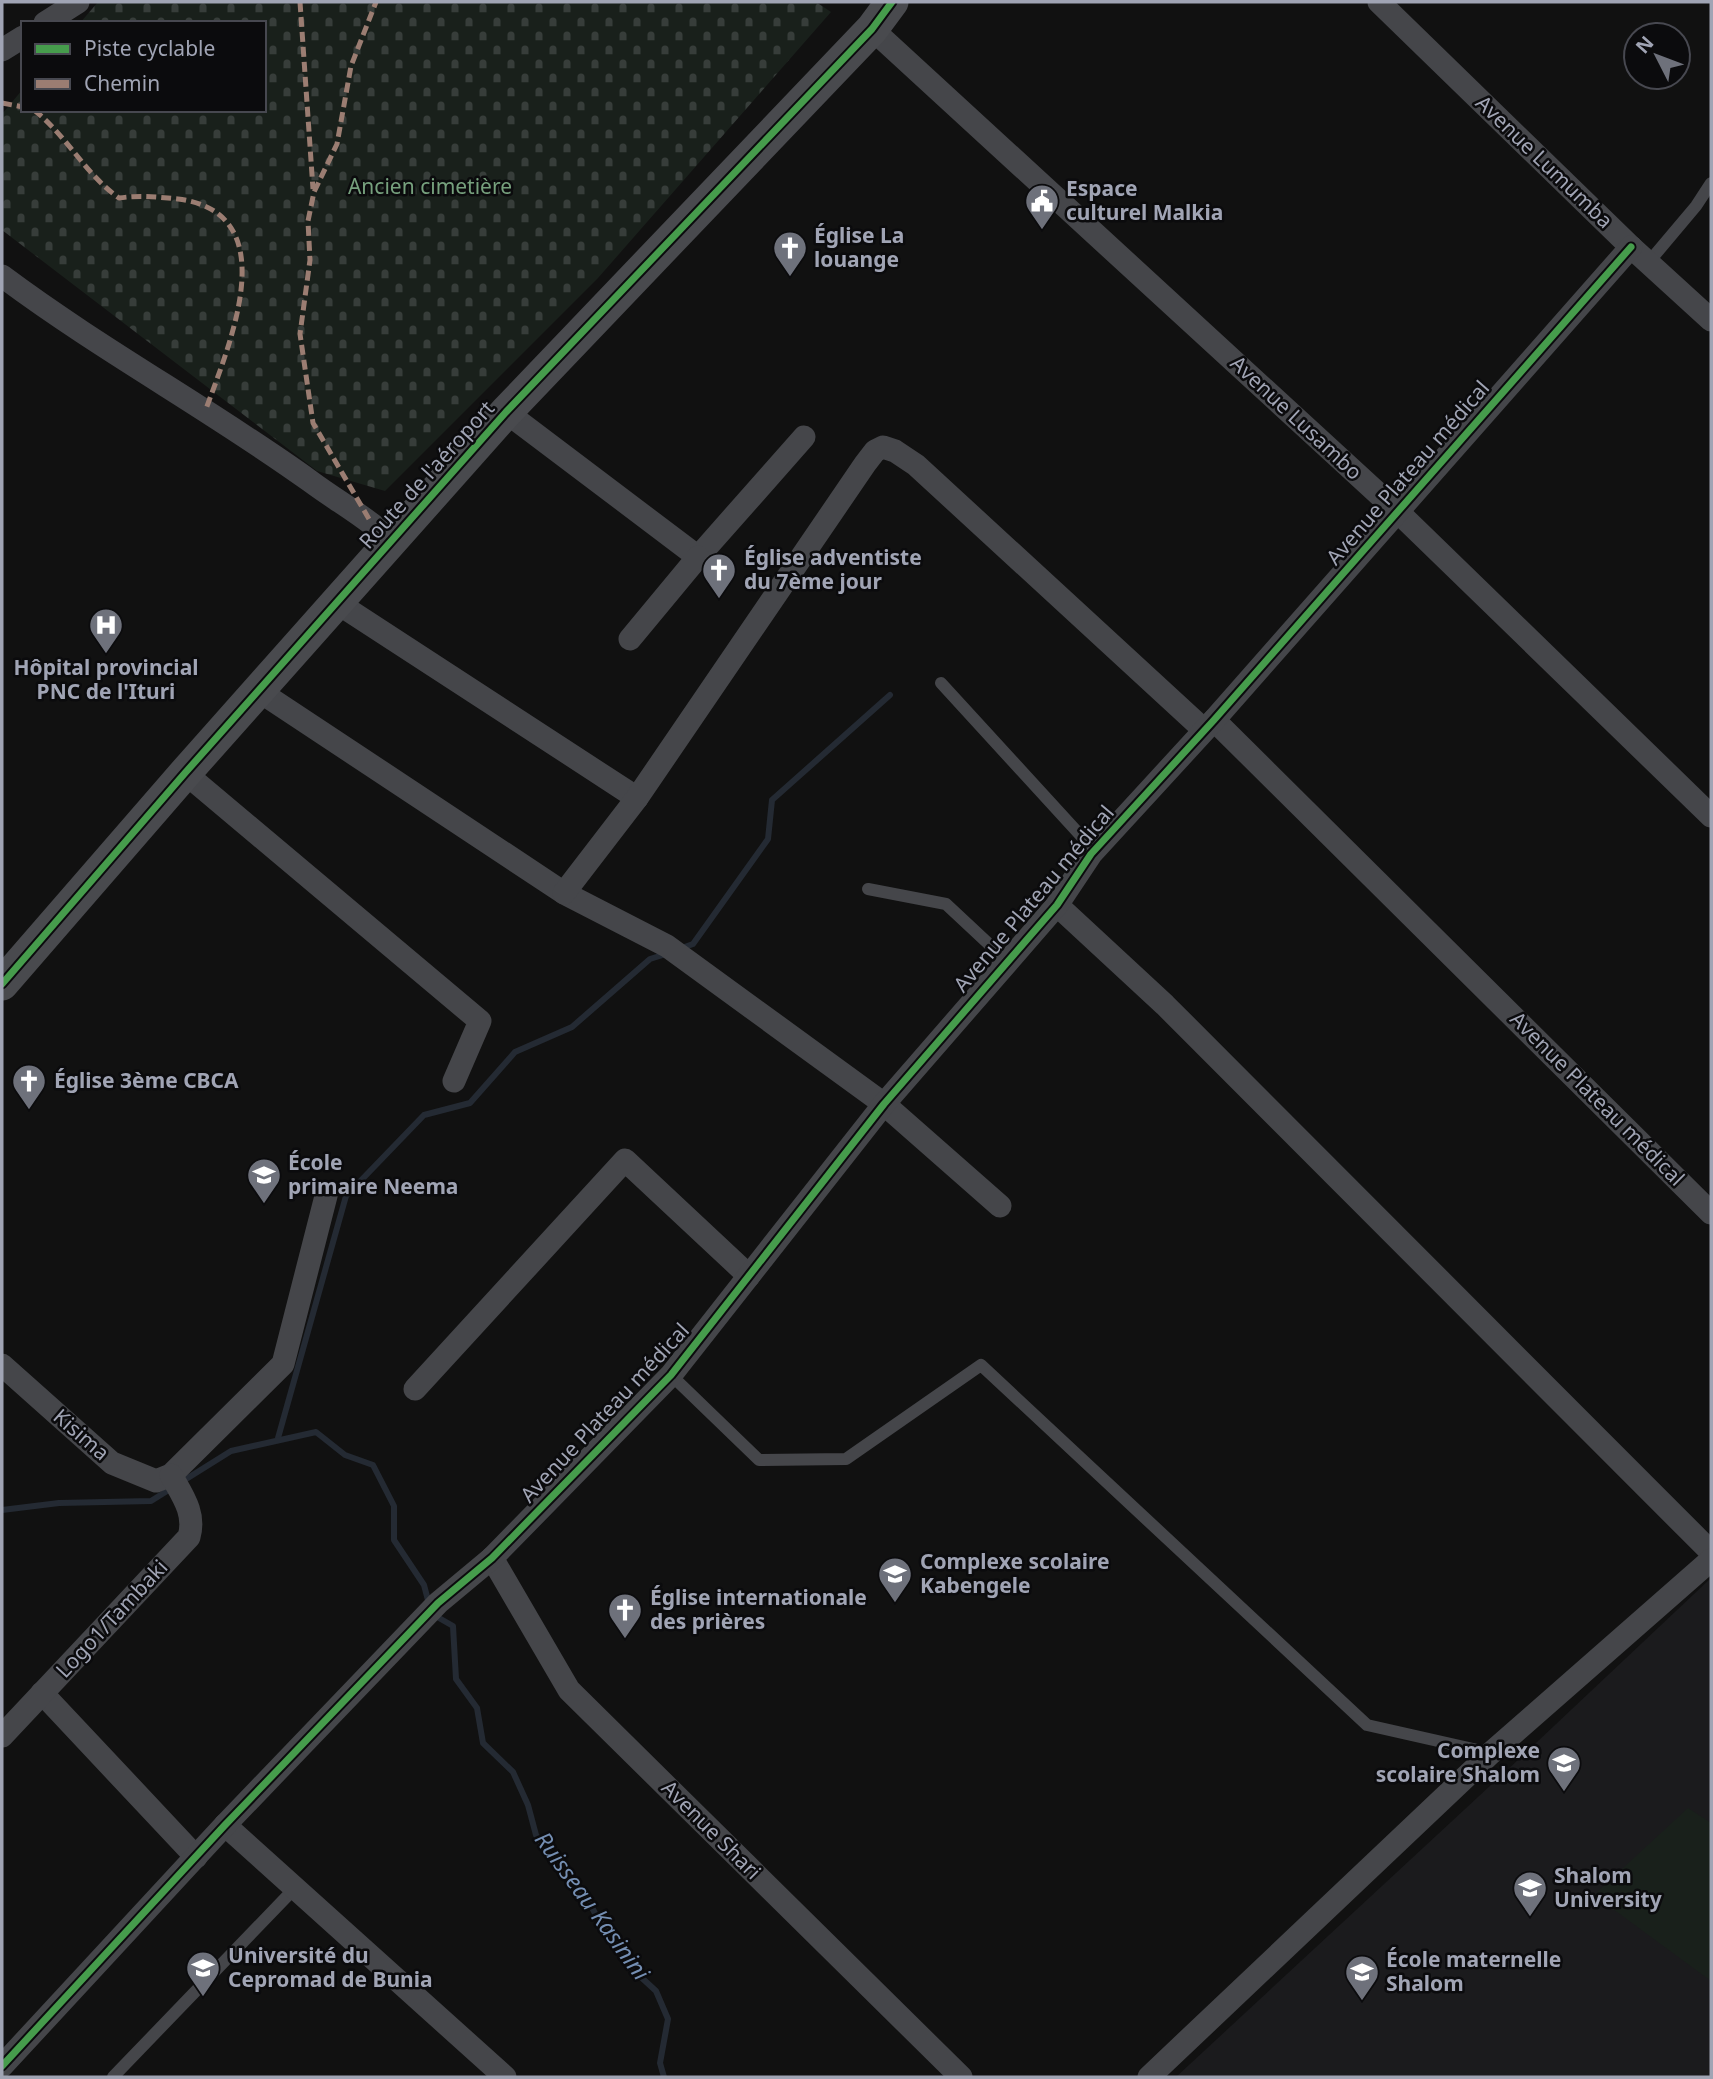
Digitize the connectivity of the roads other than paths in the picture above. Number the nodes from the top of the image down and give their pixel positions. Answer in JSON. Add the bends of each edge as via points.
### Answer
{"nodes":[{"id":1,"x":78,"y":2,"type":"edge"},
{"id":2,"x":892,"y":2,"type":"edge"},
{"id":3,"x":1379,"y":2,"type":"edge"},
{"id":4,"x":48,"y":21,"type":"edge"},
{"id":5,"x":872,"y":29,"type":"junction"},
{"id":6,"x":21,"y":38,"type":"edge"},
{"id":7,"x":2,"y":50,"type":"edge"},
{"id":8,"x":1711,"y":183,"type":"edge"},
{"id":9,"x":1631,"y":247,"type":"junction"},
{"id":10,"x":1648,"y":263,"type":"junction"},
{"id":11,"x":2,"y":276,"type":"edge"},
{"id":12,"x":1711,"y":320,"type":"edge"},
{"id":13,"x":506,"y":412,"type":"junction"},
{"id":14,"x":804,"y":437,"type":"dead end"},
{"id":15,"x":1397,"y":511,"type":"junction"},
{"id":16,"x":392,"y":541,"type":"junction"},
{"id":17,"x":698,"y":557,"type":"junction"},
{"id":18,"x":336,"y":601,"type":"junction"},
{"id":19,"x":630,"y":639,"type":"dead end"},
{"id":20,"x":941,"y":683,"type":"dead end"},
{"id":21,"x":259,"y":691,"type":"junction"},
{"id":22,"x":1208,"y":724,"type":"junction"},
{"id":23,"x":185,"y":772,"type":"junction"},
{"id":24,"x":637,"y":798,"type":"junction"},
{"id":25,"x":1711,"y":816,"type":"edge"},
{"id":26,"x":1091,"y":853,"type":"junction"},
{"id":27,"x":868,"y":889,"type":"dead end"},
{"id":28,"x":564,"y":893,"type":"junction"},
{"id":29,"x":1057,"y":905,"type":"junction"},
{"id":30,"x":1007,"y":961,"type":"junction"},
{"id":31,"x":2,"y":984,"type":"edge"},
{"id":32,"x":454,"y":1082,"type":"dead end"},
{"id":33,"x":884,"y":1104,"type":"junction"},
{"id":34,"x":326,"y":1196,"type":"dead end"},
{"id":35,"x":1000,"y":1206,"type":"dead end"},
{"id":36,"x":1711,"y":1213,"type":"edge"},
{"id":37,"x":749,"y":1276,"type":"junction"},
{"id":38,"x":2,"y":1365,"type":"edge"},
{"id":39,"x":671,"y":1375,"type":"junction"},
{"id":40,"x":415,"y":1389,"type":"dead end"},
{"id":41,"x":176,"y":1483,"type":"junction"},
{"id":42,"x":1711,"y":1552,"type":"edge"},
{"id":43,"x":492,"y":1558,"type":"junction"},
{"id":44,"x":1711,"y":1560,"type":"edge"},
{"id":45,"x":42,"y":1693,"type":"junction"},
{"id":46,"x":2,"y":1736,"type":"edge"},
{"id":47,"x":1491,"y":1753,"type":"junction"},
{"id":48,"x":225,"y":1825,"type":"junction"},
{"id":49,"x":196,"y":1857,"type":"junction"},
{"id":50,"x":295,"y":1888,"type":"junction"},
{"id":51,"x":6,"y":2052,"type":"edge"},
{"id":52,"x":113,"y":2077,"type":"edge"},
{"id":53,"x":505,"y":2077,"type":"edge"},
{"id":54,"x":961,"y":2077,"type":"edge"},
{"id":55,"x":1149,"y":2077,"type":"edge"}],
"edges":[{"from":1,"to":4,"type":"street"},
{"from":2,"to":5,"type":"street","name":"Route de l'aéroport"},
{"from":3,"to":9,"type":"street","name":"Avenue Lumumba"},
{"from":5,"to":13,"type":"street","name":"Route de l'aéroport"},
{"from":5,"to":15,"type":"street","name":"Avenue Lusambo"},
{"from":6,"to":7,"type":"street"},
{"from":8,"to":10,"type":"lane"},
{"from":9,"to":10,"type":"street","name":"Avenue Lumumba"},
{"from":9,"to":15,"type":"street","name":"Avenue Plateau médical"},
{"from":10,"to":12,"type":"street","name":"Avenue Lumumba"},
{"from":11,"to":16,"type":"street","via":[[243,433],[369,519]]},
{"from":13,"to":16,"type":"street","name":"Route de l'aéroport"},
{"from":13,"to":17,"type":"street"},
{"from":14,"to":17,"type":"street"},
{"from":15,"to":22,"type":"street","name":"Avenue Plateau médical"},
{"from":15,"to":25,"type":"street","name":"Avenue Lusambo"},
{"from":16,"to":18,"type":"street","name":"Route de l'aéroport"},
{"from":17,"to":19,"type":"street"},
{"from":18,"to":21,"type":"street","name":"Route de l'aéroport"},
{"from":18,"to":24,"type":"street"},
{"from":20,"to":26,"type":"lane","via":[[1082,837]]},
{"from":21,"to":23,"type":"street","name":"Route de l'aéroport"},
{"from":21,"to":28,"type":"street"},
{"from":22,"to":24,"type":"street","via":[[916,466],[883,447],[865,464]]},
{"from":22,"to":26,"type":"street","name":"Avenue Plateau médical"},
{"from":22,"to":36,"type":"street","name":"Avenue Plateau médical"},
{"from":23,"to":31,"type":"street","name":"Route de l'aéroport"},
{"from":23,"to":32,"type":"street","via":[[480,1021]]},
{"from":24,"to":28,"type":"street"},
{"from":26,"to":29,"type":"street","name":"Avenue Plateau médical"},
{"from":27,"to":30,"type":"lane","via":[[946,904]]},
{"from":28,"to":33,"type":"street","via":[[675,954]]},
{"from":29,"to":30,"type":"street","name":"Avenue Plateau médical"},
{"from":29,"to":42,"type":"street","via":[[1165,1005]]},
{"from":30,"to":33,"type":"street","name":"Avenue Plateau médical"},
{"from":33,"to":35,"type":"street"},
{"from":33,"to":37,"type":"street","name":"Avenue Plateau médical"},
{"from":34,"to":41,"type":"street","via":[[283,1364]]},
{"from":37,"to":39,"type":"street","name":"Avenue Plateau médical"},
{"from":37,"to":40,"type":"street","via":[[625,1160]]},
{"from":38,"to":41,"type":"street","name":"Kisima","via":[[112,1463],[156,1481]]},
{"from":39,"to":43,"type":"street","name":"Avenue Plateau médical"},
{"from":39,"to":47,"type":"lane","via":[[759,1460],[846,1459],[981,1365],[1367,1725]]},
{"from":41,"to":45,"type":"street","name":"Logo1/Tambaki","via":[[193,1524],[189,1537]]},
{"from":43,"to":48,"type":"street","name":"Avenue Plateau médical","via":[[438,1603]]},
{"from":43,"to":54,"type":"street","name":"Avenue Shari","via":[[569,1690]]},
{"from":44,"to":47,"type":"street"},
{"from":45,"to":46,"type":"street","name":"Logo1/Tambaki"},
{"from":45,"to":49,"type":"street"},
{"from":47,"to":55,"type":"street"},
{"from":48,"to":49,"type":"street","name":"Avenue Plateau médical"},
{"from":48,"to":50,"type":"street"},
{"from":49,"to":51,"type":"street","name":"Avenue Plateau médical"},
{"from":50,"to":52,"type":"lane"},
{"from":50,"to":53,"type":"street"}]}
